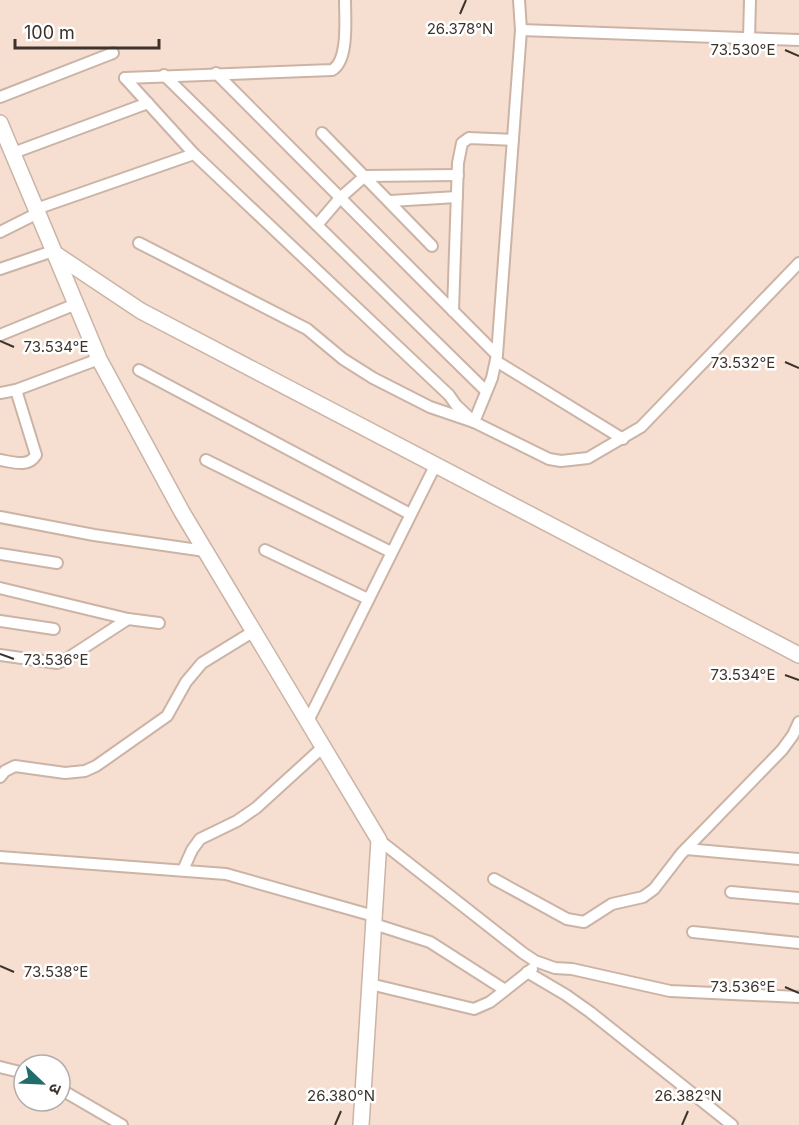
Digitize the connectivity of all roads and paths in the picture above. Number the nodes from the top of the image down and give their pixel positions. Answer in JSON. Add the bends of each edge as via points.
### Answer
{"nodes":[{"id":1,"x":345,"y":0,"type":"edge"},
{"id":2,"x":519,"y":0,"type":"edge"},
{"id":3,"x":750,"y":0,"type":"edge"},
{"id":4,"x":521,"y":30,"type":"junction"},
{"id":5,"x":749,"y":38,"type":"junction"},
{"id":6,"x":799,"y":40,"type":"edge"},
{"id":7,"x":113,"y":53,"type":"dead end"},
{"id":8,"x":216,"y":74,"type":"junction"},
{"id":9,"x":164,"y":75,"type":"junction"},
{"id":10,"x":0,"y":98,"type":"edge"},
{"id":11,"x":148,"y":103,"type":"junction"},
{"id":12,"x":0,"y":123,"type":"edge"},
{"id":13,"x":322,"y":133,"type":"dead end"},
{"id":14,"x":513,"y":140,"type":"junction"},
{"id":15,"x":13,"y":153,"type":"junction"},
{"id":16,"x":194,"y":154,"type":"junction"},
{"id":17,"x":458,"y":175,"type":"junction"},
{"id":18,"x":365,"y":176,"type":"junction"},
{"id":19,"x":457,"y":197,"type":"junction"},
{"id":20,"x":340,"y":198,"type":"junction"},
{"id":21,"x":390,"y":201,"type":"junction"},
{"id":22,"x":37,"y":211,"type":"junction"},
{"id":23,"x":317,"y":225,"type":"junction"},
{"id":24,"x":0,"y":232,"type":"edge"},
{"id":25,"x":139,"y":243,"type":"dead end"},
{"id":26,"x":432,"y":246,"type":"dead end"},
{"id":27,"x":54,"y":252,"type":"junction"},
{"id":28,"x":799,"y":263,"type":"edge"},
{"id":29,"x":0,"y":269,"type":"edge"},
{"id":30,"x":76,"y":304,"type":"junction"},
{"id":31,"x":453,"y":311,"type":"junction"},
{"id":32,"x":0,"y":335,"type":"edge"},
{"id":33,"x":496,"y":358,"type":"junction"},
{"id":34,"x":99,"y":360,"type":"junction"},
{"id":35,"x":139,"y":370,"type":"dead end"},
{"id":36,"x":16,"y":390,"type":"junction"},
{"id":37,"x":486,"y":391,"type":"junction"},
{"id":38,"x":0,"y":393,"type":"edge"},
{"id":39,"x":474,"y":422,"type":"junction"},
{"id":40,"x":623,"y":439,"type":"junction"},
{"id":41,"x":0,"y":460,"type":"edge"},
{"id":42,"x":206,"y":460,"type":"dead end"},
{"id":43,"x":435,"y":466,"type":"junction"},
{"id":44,"x":410,"y":514,"type":"junction"},
{"id":45,"x":0,"y":518,"type":"edge"},
{"id":46,"x":205,"y":550,"type":"junction"},
{"id":47,"x":265,"y":550,"type":"dead end"},
{"id":48,"x":391,"y":552,"type":"junction"},
{"id":49,"x":0,"y":554,"type":"edge"},
{"id":50,"x":57,"y":563,"type":"dead end"},
{"id":51,"x":0,"y":588,"type":"edge"},
{"id":52,"x":368,"y":599,"type":"junction"},
{"id":53,"x":128,"y":619,"type":"junction"},
{"id":54,"x":0,"y":621,"type":"edge"},
{"id":55,"x":159,"y":623,"type":"dead end"},
{"id":56,"x":54,"y":629,"type":"dead end"},
{"id":57,"x":254,"y":631,"type":"junction"},
{"id":58,"x":797,"y":650,"type":"edge"},
{"id":59,"x":0,"y":655,"type":"edge"},
{"id":60,"x":308,"y":721,"type":"junction"},
{"id":61,"x":799,"y":722,"type":"edge"},
{"id":62,"x":323,"y":747,"type":"junction"},
{"id":63,"x":0,"y":777,"type":"edge"},
{"id":64,"x":379,"y":840,"type":"junction"},
{"id":65,"x":686,"y":849,"type":"junction"},
{"id":66,"x":0,"y":857,"type":"edge"},
{"id":67,"x":799,"y":859,"type":"edge"},
{"id":68,"x":183,"y":870,"type":"junction"},
{"id":69,"x":494,"y":879,"type":"dead end"},
{"id":70,"x":731,"y":892,"type":"dead end"},
{"id":71,"x":799,"y":898,"type":"edge"},
{"id":72,"x":374,"y":920,"type":"junction"},
{"id":73,"x":693,"y":932,"type":"dead end"},
{"id":74,"x":799,"y":943,"type":"edge"},
{"id":75,"x":543,"y":965,"type":"junction"},
{"id":76,"x":527,"y":972,"type":"junction"},
{"id":77,"x":370,"y":984,"type":"junction"},
{"id":78,"x":505,"y":990,"type":"junction"},
{"id":79,"x":799,"y":997,"type":"edge"},
{"id":80,"x":72,"y":1096,"type":"edge"},
{"id":81,"x":122,"y":1125,"type":"edge"},
{"id":82,"x":361,"y":1125,"type":"edge"},
{"id":83,"x":732,"y":1125,"type":"edge"}],
"edges":[{"from":1,"to":8,"type":"street","via":[[343,57],[338,67],[325,71]]},
{"from":2,"to":4,"type":"street"},
{"from":3,"to":5,"type":"street"},
{"from":4,"to":5,"type":"street"},
{"from":4,"to":14,"type":"street"},
{"from":5,"to":6,"type":"street"},
{"from":7,"to":10,"type":"street"},
{"from":8,"to":9,"type":"street"},
{"from":8,"to":20,"type":"street"},
{"from":9,"to":11,"type":"street","via":[[125,78]]},
{"from":9,"to":23,"type":"street"},
{"from":11,"to":15,"type":"street"},
{"from":11,"to":16,"type":"street"},
{"from":12,"to":15,"type":"main road"},
{"from":13,"to":18,"type":"street"},
{"from":14,"to":17,"type":"street","via":[[464,140]]},
{"from":14,"to":33,"type":"street"},
{"from":15,"to":22,"type":"main road"},
{"from":16,"to":22,"type":"street"},
{"from":16,"to":39,"type":"street"},
{"from":17,"to":18,"type":"street"},
{"from":17,"to":19,"type":"street"},
{"from":18,"to":20,"type":"street"},
{"from":18,"to":21,"type":"street"},
{"from":19,"to":21,"type":"street"},
{"from":19,"to":31,"type":"street"},
{"from":20,"to":23,"type":"street"},
{"from":20,"to":31,"type":"street"},
{"from":21,"to":26,"type":"street"},
{"from":22,"to":24,"type":"street"},
{"from":22,"to":27,"type":"main road"},
{"from":23,"to":37,"type":"street"},
{"from":25,"to":39,"type":"street","via":[[307,329],[373,378],[430,407]]},
{"from":27,"to":29,"type":"street"},
{"from":27,"to":30,"type":"main road"},
{"from":27,"to":43,"type":"main road","via":[[141,311]]},
{"from":28,"to":40,"type":"street","via":[[641,428]]},
{"from":30,"to":32,"type":"street"},
{"from":30,"to":34,"type":"main road"},
{"from":31,"to":33,"type":"street"},
{"from":33,"to":37,"type":"street"},
{"from":33,"to":40,"type":"street"},
{"from":34,"to":36,"type":"street"},
{"from":34,"to":46,"type":"main road"},
{"from":35,"to":44,"type":"street"},
{"from":36,"to":38,"type":"street"},
{"from":36,"to":41,"type":"street","via":[[36,455],[26,464]]},
{"from":37,"to":39,"type":"street"},
{"from":39,"to":40,"type":"street","via":[[538,455],[561,461],[588,458]]},
{"from":42,"to":48,"type":"street"},
{"from":43,"to":44,"type":"street"},
{"from":43,"to":58,"type":"main road"},
{"from":44,"to":48,"type":"street"},
{"from":45,"to":46,"type":"street"},
{"from":46,"to":57,"type":"main road"},
{"from":47,"to":52,"type":"street"},
{"from":48,"to":52,"type":"street"},
{"from":49,"to":50,"type":"street"},
{"from":51,"to":53,"type":"street"},
{"from":52,"to":60,"type":"street"},
{"from":53,"to":55,"type":"street"},
{"from":53,"to":59,"type":"street","via":[[57,663]]},
{"from":54,"to":56,"type":"street"},
{"from":57,"to":60,"type":"main road"},
{"from":57,"to":63,"type":"street","via":[[202,663],[166,716],[96,766],[64,773],[15,766]]},
{"from":60,"to":62,"type":"main road"},
{"from":61,"to":65,"type":"street","via":[[782,750]]},
{"from":62,"to":64,"type":"main road"},
{"from":62,"to":68,"type":"street","via":[[256,808],[200,839]]},
{"from":64,"to":72,"type":"main road"},
{"from":64,"to":75,"type":"street"},
{"from":65,"to":67,"type":"street"},
{"from":65,"to":69,"type":"street","via":[[643,897],[612,904],[584,922],[567,919]]},
{"from":66,"to":68,"type":"street"},
{"from":68,"to":72,"type":"street","via":[[226,874]]},
{"from":70,"to":71,"type":"street"},
{"from":72,"to":77,"type":"main road"},
{"from":72,"to":78,"type":"street","via":[[430,942]]},
{"from":73,"to":74,"type":"street"},
{"from":75,"to":76,"type":"street"},
{"from":75,"to":79,"type":"street","via":[[670,991]]},
{"from":76,"to":78,"type":"street"},
{"from":76,"to":83,"type":"street","via":[[590,1012]]},
{"from":77,"to":78,"type":"street","via":[[474,1009]]},
{"from":77,"to":82,"type":"main road"},
{"from":80,"to":81,"type":"street"}]}
